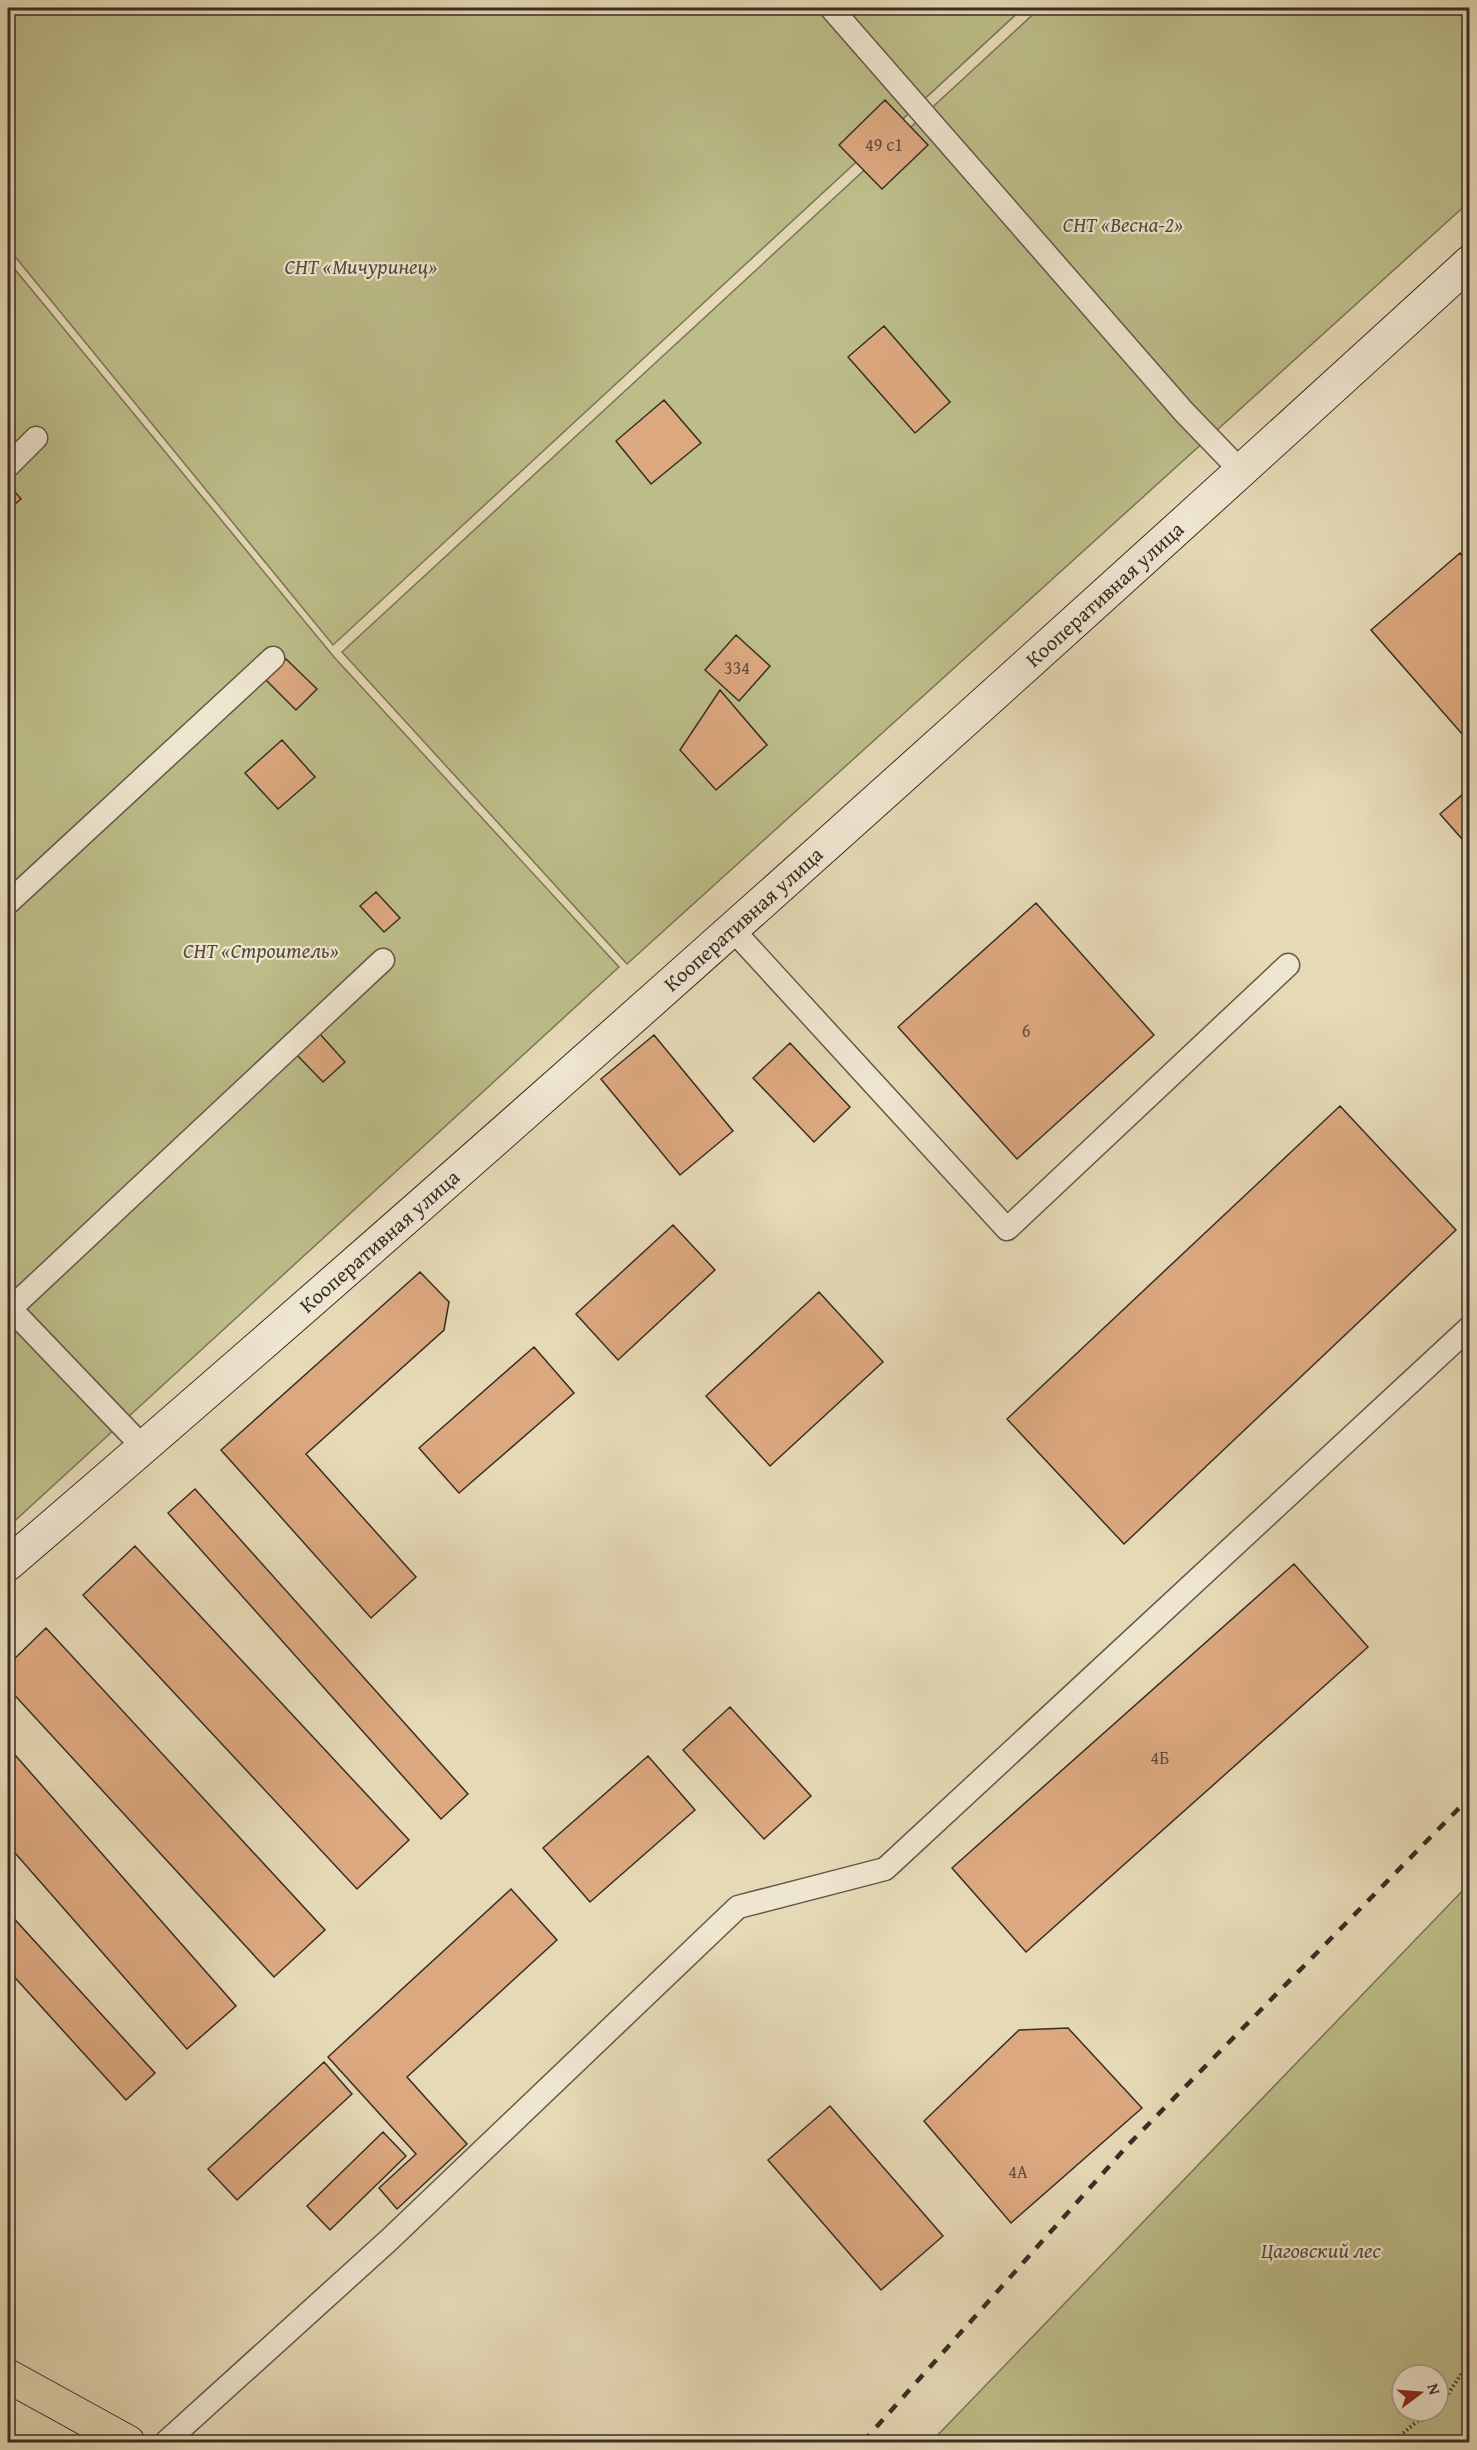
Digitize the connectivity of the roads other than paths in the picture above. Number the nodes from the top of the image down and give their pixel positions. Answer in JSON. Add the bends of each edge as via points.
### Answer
{"nodes":[{"id":1,"x":831,"y":8,"type":"edge"},
{"id":2,"x":1470,"y":262,"type":"edge"},
{"id":3,"x":36,"y":438,"type":"dead end"},
{"id":4,"x":8,"y":466,"type":"edge"},
{"id":5,"x":1241,"y":471,"type":"junction"},
{"id":6,"x":273,"y":658,"type":"dead end"},
{"id":7,"x":8,"y":903,"type":"edge"},
{"id":8,"x":733,"y":930,"type":"junction"},
{"id":9,"x":383,"y":960,"type":"dead end"},
{"id":10,"x":1288,"y":965,"type":"dead end"},
{"id":11,"x":8,"y":1308,"type":"edge"},
{"id":12,"x":1470,"y":1327,"type":"edge"},
{"id":13,"x":143,"y":1448,"type":"junction"},
{"id":14,"x":8,"y":1564,"type":"edge"},
{"id":15,"x":13,"y":2388,"type":"edge"},
{"id":16,"x":128,"y":2442,"type":"edge"},
{"id":17,"x":166,"y":2442,"type":"edge"}],
"edges":[{"from":1,"to":5,"type":"lane","via":[[1184,412]]},
{"from":2,"to":5,"type":"main road","name":"Кооперативная улица"},
{"from":3,"to":4,"type":"lane"},
{"from":5,"to":8,"type":"main road","name":"Кооперативная улица"},
{"from":6,"to":7,"type":"lane"},
{"from":8,"to":10,"type":"lane","via":[[1007,1229]]},
{"from":8,"to":13,"type":"main road","name":"Кооперативная улица"},
{"from":9,"to":11,"type":"lane"},
{"from":11,"to":13,"type":"lane"},
{"from":12,"to":17,"type":"lane","via":[[885,1869],[738,1907],[396,2234]]},
{"from":13,"to":14,"type":"main road","name":"Кооперативная улица"},
{"from":15,"to":16,"type":"main road"}]}
